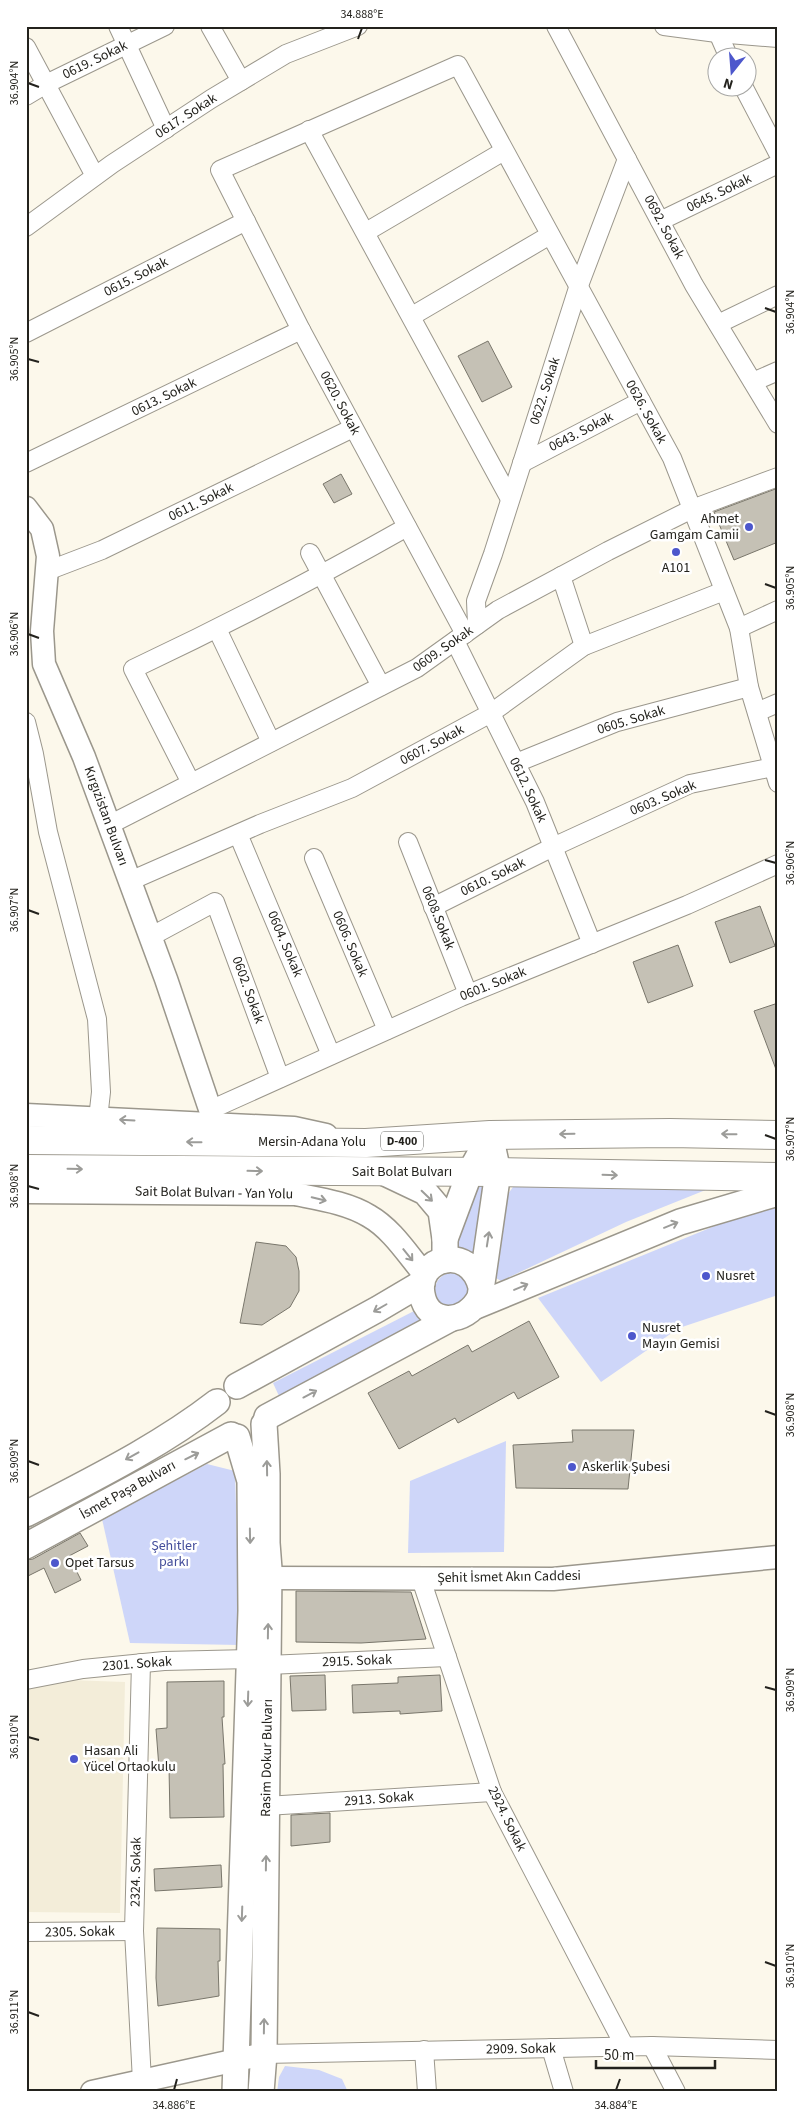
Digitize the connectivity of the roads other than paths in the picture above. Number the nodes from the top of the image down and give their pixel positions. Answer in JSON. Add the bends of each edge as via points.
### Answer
{"nodes":[{"id":1,"x":118,"y":26,"type":"edge"},
{"id":2,"x":165,"y":26,"type":"edge"},
{"id":3,"x":210,"y":26,"type":"edge"},
{"id":4,"x":358,"y":26,"type":"edge"},
{"id":5,"x":556,"y":26,"type":"edge"},
{"id":6,"x":664,"y":26,"type":"edge"},
{"id":7,"x":716,"y":30,"type":"edge"},
{"id":8,"x":778,"y":38,"type":"edge"},
{"id":9,"x":127,"y":45,"type":"junction"},
{"id":10,"x":26,"y":47,"type":"edge"},
{"id":11,"x":724,"y":48,"type":"edge"},
{"id":12,"x":241,"y":81,"type":"junction"},
{"id":13,"x":46,"y":84,"type":"junction"},
{"id":14,"x":26,"y":96,"type":"edge"},
{"id":15,"x":749,"y":98,"type":"edge"},
{"id":16,"x":166,"y":129,"type":"junction"},
{"id":17,"x":309,"y":130,"type":"junction"},
{"id":18,"x":504,"y":151,"type":"junction"},
{"id":19,"x":778,"y":153,"type":"edge"},
{"id":20,"x":627,"y":159,"type":"junction"},
{"id":21,"x":778,"y":164,"type":"edge"},
{"id":22,"x":96,"y":176,"type":"junction"},
{"id":23,"x":246,"y":221,"type":"junction"},
{"id":24,"x":660,"y":221,"type":"junction"},
{"id":25,"x":26,"y":226,"type":"edge"},
{"id":26,"x":366,"y":232,"type":"junction"},
{"id":27,"x":550,"y":234,"type":"junction"},
{"id":28,"x":578,"y":288,"type":"junction"},
{"id":29,"x":778,"y":295,"type":"edge"},
{"id":30,"x":412,"y":316,"type":"junction"},
{"id":31,"x":718,"y":324,"type":"junction"},
{"id":32,"x":301,"y":330,"type":"junction"},
{"id":33,"x":26,"y":333,"type":"edge"},
{"id":34,"x":778,"y":371,"type":"edge"},
{"id":35,"x":752,"y":382,"type":"junction"},
{"id":36,"x":641,"y":401,"type":"junction"},
{"id":37,"x":778,"y":424,"type":"edge"},
{"id":38,"x":353,"y":428,"type":"junction"},
{"id":39,"x":26,"y":463,"type":"edge"},
{"id":40,"x":522,"y":463,"type":"junction"},
{"id":41,"x":778,"y":477,"type":"edge"},
{"id":42,"x":510,"y":499,"type":"junction"},
{"id":43,"x":26,"y":508,"type":"edge"},
{"id":44,"x":692,"y":509,"type":"junction"},
{"id":45,"x":407,"y":527,"type":"junction"},
{"id":46,"x":310,"y":553,"type":"dead end"},
{"id":47,"x":47,"y":571,"type":"junction"},
{"id":48,"x":322,"y":575,"type":"junction"},
{"id":49,"x":561,"y":576,"type":"junction"},
{"id":50,"x":724,"y":590,"type":"junction"},
{"id":51,"x":778,"y":610,"type":"edge"},
{"id":52,"x":739,"y":628,"type":"junction"},
{"id":53,"x":217,"y":629,"type":"junction"},
{"id":54,"x":466,"y":633,"type":"junction"},
{"id":55,"x":584,"y":646,"type":"junction"},
{"id":56,"x":381,"y":686,"type":"junction"},
{"id":57,"x":749,"y":686,"type":"junction"},
{"id":58,"x":778,"y":703,"type":"edge"},
{"id":59,"x":757,"y":712,"type":"junction"},
{"id":60,"x":490,"y":713,"type":"junction"},
{"id":61,"x":26,"y":722,"type":"edge"},
{"id":62,"x":271,"y":742,"type":"junction"},
{"id":63,"x":516,"y":763,"type":"junction"},
{"id":64,"x":776,"y":772,"type":"edge"},
{"id":65,"x":191,"y":783,"type":"junction"},
{"id":66,"x":109,"y":825,"type":"junction"},
{"id":67,"x":238,"y":834,"type":"junction"},
{"id":68,"x":408,"y":842,"type":"dead end"},
{"id":69,"x":553,"y":847,"type":"junction"},
{"id":70,"x":314,"y":858,"type":"dead end"},
{"id":71,"x":778,"y":864,"type":"edge"},
{"id":72,"x":130,"y":881,"type":"junction"},
{"id":73,"x":434,"y":907,"type":"junction"},
{"id":74,"x":150,"y":938,"type":"junction"},
{"id":75,"x":592,"y":944,"type":"junction"},
{"id":76,"x":468,"y":994,"type":"junction"},
{"id":77,"x":387,"y":1030,"type":"junction"},
{"id":78,"x":331,"y":1055,"type":"junction"},
{"id":79,"x":280,"y":1078,"type":"junction"},
{"id":80,"x":26,"y":1115,"type":"edge"},
{"id":81,"x":213,"y":1117,"type":"junction"},
{"id":82,"x":98,"y":1119,"type":"junction"},
{"id":83,"x":490,"y":1135,"type":"junction"},
{"id":84,"x":778,"y":1135,"type":"edge"},
{"id":85,"x":26,"y":1140,"type":"edge"},
{"id":86,"x":366,"y":1143,"type":"junction"},
{"id":87,"x":26,"y":1169,"type":"edge"},
{"id":88,"x":470,"y":1172,"type":"junction"},
{"id":89,"x":498,"y":1172,"type":"junction"},
{"id":90,"x":385,"y":1173,"type":"junction"},
{"id":91,"x":778,"y":1177,"type":"edge"},
{"id":92,"x":26,"y":1192,"type":"edge"},
{"id":93,"x":778,"y":1193,"type":"edge"},
{"id":94,"x":445,"y":1249,"type":"junction"},
{"id":95,"x":423,"y":1279,"type":"junction"},
{"id":96,"x":478,"y":1297,"type":"junction"},
{"id":97,"x":450,"y":1319,"type":"junction"},
{"id":98,"x":237,"y":1386,"type":"junction"},
{"id":99,"x":217,"y":1402,"type":"junction"},
{"id":100,"x":266,"y":1420,"type":"junction"},
{"id":101,"x":234,"y":1436,"type":"junction"},
{"id":102,"x":26,"y":1514,"type":"edge"},
{"id":103,"x":26,"y":1546,"type":"edge"},
{"id":104,"x":776,"y":1559,"type":"edge"},
{"id":105,"x":269,"y":1578,"type":"junction"},
{"id":106,"x":421,"y":1579,"type":"junction"},
{"id":107,"x":447,"y":1658,"type":"junction"},
{"id":108,"x":259,"y":1662,"type":"junction"},
{"id":109,"x":141,"y":1663,"type":"junction"},
{"id":110,"x":26,"y":1680,"type":"edge"},
{"id":111,"x":492,"y":1792,"type":"junction"},
{"id":112,"x":266,"y":1806,"type":"junction"},
{"id":113,"x":134,"y":1931,"type":"junction"},
{"id":114,"x":26,"y":1932,"type":"edge"},
{"id":115,"x":652,"y":2046,"type":"junction"},
{"id":116,"x":625,"y":2047,"type":"junction"},
{"id":117,"x":551,"y":2048,"type":"junction"},
{"id":118,"x":424,"y":2050,"type":"junction"},
{"id":119,"x":778,"y":2050,"type":"edge"},
{"id":120,"x":264,"y":2054,"type":"junction"},
{"id":121,"x":237,"y":2060,"type":"junction"},
{"id":122,"x":142,"y":2081,"type":"junction"},
{"id":123,"x":92,"y":2092,"type":"edge"},
{"id":124,"x":235,"y":2092,"type":"edge"},
{"id":125,"x":261,"y":2092,"type":"edge"},
{"id":126,"x":427,"y":2092,"type":"edge"},
{"id":127,"x":564,"y":2092,"type":"edge"},
{"id":128,"x":676,"y":2092,"type":"edge"}],
"edges":[{"from":1,"to":9,"type":"street"},
{"from":2,"to":9,"type":"street","name":"0619. Sokak"},
{"from":3,"to":12,"type":"street"},
{"from":4,"to":12,"type":"street","name":"0617. Sokak","via":[[286,54]]},
{"from":5,"to":20,"type":"street","name":"0692. Sokak"},
{"from":6,"to":7,"type":"street"},
{"from":7,"to":8,"type":"street"},
{"from":7,"to":11,"type":"street"},
{"from":9,"to":13,"type":"street","name":"0619. Sokak"},
{"from":9,"to":16,"type":"street"},
{"from":10,"to":13,"type":"street"},
{"from":12,"to":16,"type":"street","name":"0617. Sokak"},
{"from":13,"to":14,"type":"street","name":"0619. Sokak"},
{"from":13,"to":22,"type":"street"},
{"from":15,"to":19,"type":"street"},
{"from":16,"to":22,"type":"street","name":"0617. Sokak"},
{"from":17,"to":18,"type":"street","name":"0626. Sokak","via":[[458,64]]},
{"from":17,"to":23,"type":"street","name":"0620. Sokak","via":[[220,170]]},
{"from":17,"to":26,"type":"street"},
{"from":18,"to":26,"type":"street"},
{"from":18,"to":27,"type":"street","name":"0626. Sokak"},
{"from":20,"to":24,"type":"street","name":"0692. Sokak"},
{"from":20,"to":28,"type":"street","name":"0622. Sokak"},
{"from":21,"to":24,"type":"street","name":"0645. Sokak"},
{"from":22,"to":25,"type":"street","name":"0617. Sokak"},
{"from":23,"to":32,"type":"street","name":"0620. Sokak"},
{"from":23,"to":33,"type":"street","name":"0615. Sokak"},
{"from":24,"to":31,"type":"street","name":"0692. Sokak"},
{"from":26,"to":30,"type":"street"},
{"from":27,"to":28,"type":"street","name":"0626. Sokak"},
{"from":27,"to":30,"type":"street"},
{"from":28,"to":36,"type":"street","name":"0626. Sokak"},
{"from":28,"to":40,"type":"street","name":"0622. Sokak"},
{"from":29,"to":31,"type":"street"},
{"from":30,"to":42,"type":"street"},
{"from":31,"to":35,"type":"street","name":"0692. Sokak"},
{"from":32,"to":38,"type":"street","name":"0620. Sokak"},
{"from":32,"to":39,"type":"street","name":"0613. Sokak"},
{"from":34,"to":35,"type":"street"},
{"from":35,"to":37,"type":"street","name":"0692. Sokak"},
{"from":36,"to":40,"type":"street","name":"0643. Sokak"},
{"from":36,"to":44,"type":"street","name":"0626. Sokak","via":[[672,458]]},
{"from":38,"to":45,"type":"street","name":"0620. Sokak"},
{"from":38,"to":47,"type":"street","name":"0611. Sokak","via":[[102,550]]},
{"from":40,"to":42,"type":"street","name":"0622. Sokak"},
{"from":41,"to":44,"type":"street","name":"0609. Sokak"},
{"from":42,"to":54,"type":"street","name":"0622. Sokak"},
{"from":43,"to":47,"type":"street","name":"Kırgızistan Bulvarı","via":[[42,529],[48,556]]},
{"from":44,"to":49,"type":"street","name":"0609. Sokak"},
{"from":44,"to":50,"type":"street","name":"0626. Sokak"},
{"from":45,"to":48,"type":"street"},
{"from":45,"to":54,"type":"street","name":"0620. Sokak"},
{"from":46,"to":48,"type":"street"},
{"from":47,"to":66,"type":"street","name":"Kırgızistan Bulvarı","via":[[42,631],[44,664]]},
{"from":48,"to":53,"type":"street"},
{"from":48,"to":56,"type":"street"},
{"from":49,"to":54,"type":"street","name":"0609. Sokak","via":[[498,610]]},
{"from":49,"to":55,"type":"street"},
{"from":50,"to":52,"type":"street","name":"0626. Sokak"},
{"from":50,"to":55,"type":"street","name":"0607. Sokak"},
{"from":51,"to":52,"type":"street"},
{"from":52,"to":57,"type":"street","name":"0626. Sokak"},
{"from":53,"to":62,"type":"street"},
{"from":53,"to":65,"type":"street","via":[[133,669]]},
{"from":54,"to":56,"type":"street","name":"0609. Sokak","via":[[417,668]]},
{"from":54,"to":60,"type":"street","name":"0612. Sokak"},
{"from":55,"to":60,"type":"street","name":"0607. Sokak"},
{"from":56,"to":62,"type":"street","name":"0609. Sokak"},
{"from":57,"to":59,"type":"street","name":"0626. Sokak"},
{"from":57,"to":63,"type":"street","name":"0605. Sokak","via":[[617,722]]},
{"from":58,"to":59,"type":"street"},
{"from":59,"to":64,"type":"street","name":"0626. Sokak"},
{"from":60,"to":63,"type":"street","name":"0612. Sokak"},
{"from":60,"to":67,"type":"street","name":"0607. Sokak","via":[[352,788]]},
{"from":61,"to":82,"type":"street","via":[[48,832],[97,1019],[101,1092]]},
{"from":62,"to":65,"type":"street","name":"0609. Sokak"},
{"from":63,"to":69,"type":"street","name":"0612. Sokak"},
{"from":64,"to":69,"type":"street","name":"0603. Sokak","via":[[690,784]]},
{"from":65,"to":66,"type":"street","name":"0609. Sokak"},
{"from":66,"to":72,"type":"street","name":"Kırgızistan Bulvarı"},
{"from":67,"to":72,"type":"street","name":"0607. Sokak"},
{"from":67,"to":78,"type":"street","name":"0604. Sokak"},
{"from":68,"to":73,"type":"street","name":"0608.Sokak"},
{"from":69,"to":73,"type":"street","name":"0610. Sokak"},
{"from":69,"to":75,"type":"street","name":"0612. Sokak"},
{"from":70,"to":77,"type":"street","name":"0606. Sokak"},
{"from":71,"to":75,"type":"street","name":"0601. Sokak"},
{"from":72,"to":74,"type":"street","name":"Kırgızistan Bulvarı"},
{"from":73,"to":76,"type":"street","name":"0608.Sokak"},
{"from":74,"to":79,"type":"street","name":"0602. Sokak","via":[[215,902]]},
{"from":74,"to":81,"type":"street","name":"Kırgızistan Bulvarı"},
{"from":75,"to":76,"type":"street","name":"0601. Sokak"},
{"from":76,"to":77,"type":"street","name":"0601. Sokak"},
{"from":77,"to":78,"type":"street","name":"0601. Sokak"},
{"from":78,"to":79,"type":"street","name":"0601. Sokak"},
{"from":79,"to":81,"type":"street","name":"0601. Sokak"},
{"from":80,"to":82,"type":"street"},
{"from":81,"to":82,"type":"street","one_way":true},
{"from":81,"to":86,"type":"street","via":[[294,1128]]},
{"from":84,"to":83,"type":"highway","name":"Mersin-Adana Yolu","number":"D-400","one_way":true,"via":[[670,1132]]},
{"from":83,"to":86,"type":"highway","name":"Mersin-Adana Yolu","number":"D-400"},
{"from":83,"to":88,"type":"main road"},
{"from":83,"to":89,"type":"main road"},
{"from":86,"to":85,"type":"highway","name":"Mersin-Adana Yolu","number":"D-400","one_way":true},
{"from":87,"to":90,"type":"highway","name":"Sait Bolat Bulvarı","one_way":true},
{"from":88,"to":89,"type":"highway","name":"Sait Bolat Bulvarı"},
{"from":88,"to":90,"type":"highway","name":"Sait Bolat Bulvarı"},
{"from":88,"to":94,"type":"main road"},
{"from":89,"to":91,"type":"highway","name":"Sait Bolat Bulvarı","one_way":true},
{"from":96,"to":89,"type":"main road","one_way":true},
{"from":90,"to":94,"type":"main road","one_way":true,"via":[[425,1192],[441,1211]]},
{"from":92,"to":95,"type":"street","name":"Sait Bolat Bulvarı - Yan Yolu","one_way":true,"via":[[295,1194],[339,1204],[370,1216],[392,1235]]},
{"from":96,"to":93,"type":"main road","one_way":true,"via":[[680,1222]]},
{"from":94,"to":95,"type":"main road"},
{"from":94,"to":96,"type":"main road","via":[[455,1260],[473,1268],[478,1277]]},
{"from":95,"to":97,"type":"main road","via":[[421,1293],[424,1303],[439,1317]]},
{"from":95,"to":98,"type":"main road","one_way":true,"via":[[378,1309]]},
{"from":96,"to":97,"type":"main road","via":[[464,1316]]},
{"from":100,"to":97,"type":"main road","one_way":true},
{"from":98,"to":99,"type":"main road","via":[[222,1394]]},
{"from":98,"to":100,"type":"main road","via":[[253,1388],[260,1393],[268,1408]]},
{"from":99,"to":101,"type":"main road","via":[[216,1418],[220,1426]]},
{"from":99,"to":102,"type":"main road","name":"İsmet Paşa Bulvarı","one_way":true,"via":[[160,1440]]},
{"from":100,"to":101,"type":"main road","via":[[251,1436]]},
{"from":105,"to":100,"type":"main road","name":"Rasim Dokur Bulvarı","one_way":true},
{"from":103,"to":101,"type":"main road","name":"İsmet Paşa Bulvarı","one_way":true},
{"from":101,"to":108,"type":"main road","one_way":true,"via":[[250,1481],[251,1611]]},
{"from":104,"to":106,"type":"street","name":"Şehit İsmet Akın Caddesi","via":[[553,1580]]},
{"from":105,"to":106,"type":"street","name":"Şehit İsmet Akın Caddesi"},
{"from":108,"to":105,"type":"main road","name":"Rasim Dokur Bulvarı","one_way":true},
{"from":106,"to":107,"type":"street","name":"2924. Sokak"},
{"from":107,"to":108,"type":"street","name":"2915. Sokak"},
{"from":107,"to":111,"type":"street","name":"2924. Sokak"},
{"from":108,"to":109,"type":"street","name":"2301. Sokak"},
{"from":108,"to":112,"type":"main road","name":"Rasim Dokur Bulvarı"},
{"from":108,"to":121,"type":"main road","one_way":true},
{"from":109,"to":110,"type":"street","name":"2301. Sokak","via":[[84,1668]]},
{"from":109,"to":113,"type":"street","name":"2324. Sokak"},
{"from":111,"to":112,"type":"street","name":"2913. Sokak"},
{"from":111,"to":116,"type":"street","name":"2924. Sokak"},
{"from":120,"to":112,"type":"main road","name":"Rasim Dokur Bulvarı","one_way":true},
{"from":113,"to":114,"type":"street","name":"2305. Sokak"},
{"from":113,"to":122,"type":"street","name":"2324. Sokak"},
{"from":115,"to":116,"type":"street","name":"2909. Sokak"},
{"from":115,"to":119,"type":"street","name":"2909. Sokak"},
{"from":115,"to":128,"type":"street"},
{"from":116,"to":117,"type":"street","name":"2909. Sokak"},
{"from":117,"to":118,"type":"street","name":"2909. Sokak"},
{"from":117,"to":127,"type":"street"},
{"from":118,"to":120,"type":"street","name":"2909. Sokak"},
{"from":118,"to":126,"type":"street"},
{"from":120,"to":121,"type":"street"},
{"from":120,"to":125,"type":"main road","name":"Rasim Dokur Bulvarı"},
{"from":121,"to":122,"type":"street"},
{"from":121,"to":124,"type":"main road"},
{"from":122,"to":123,"type":"street"}]}
